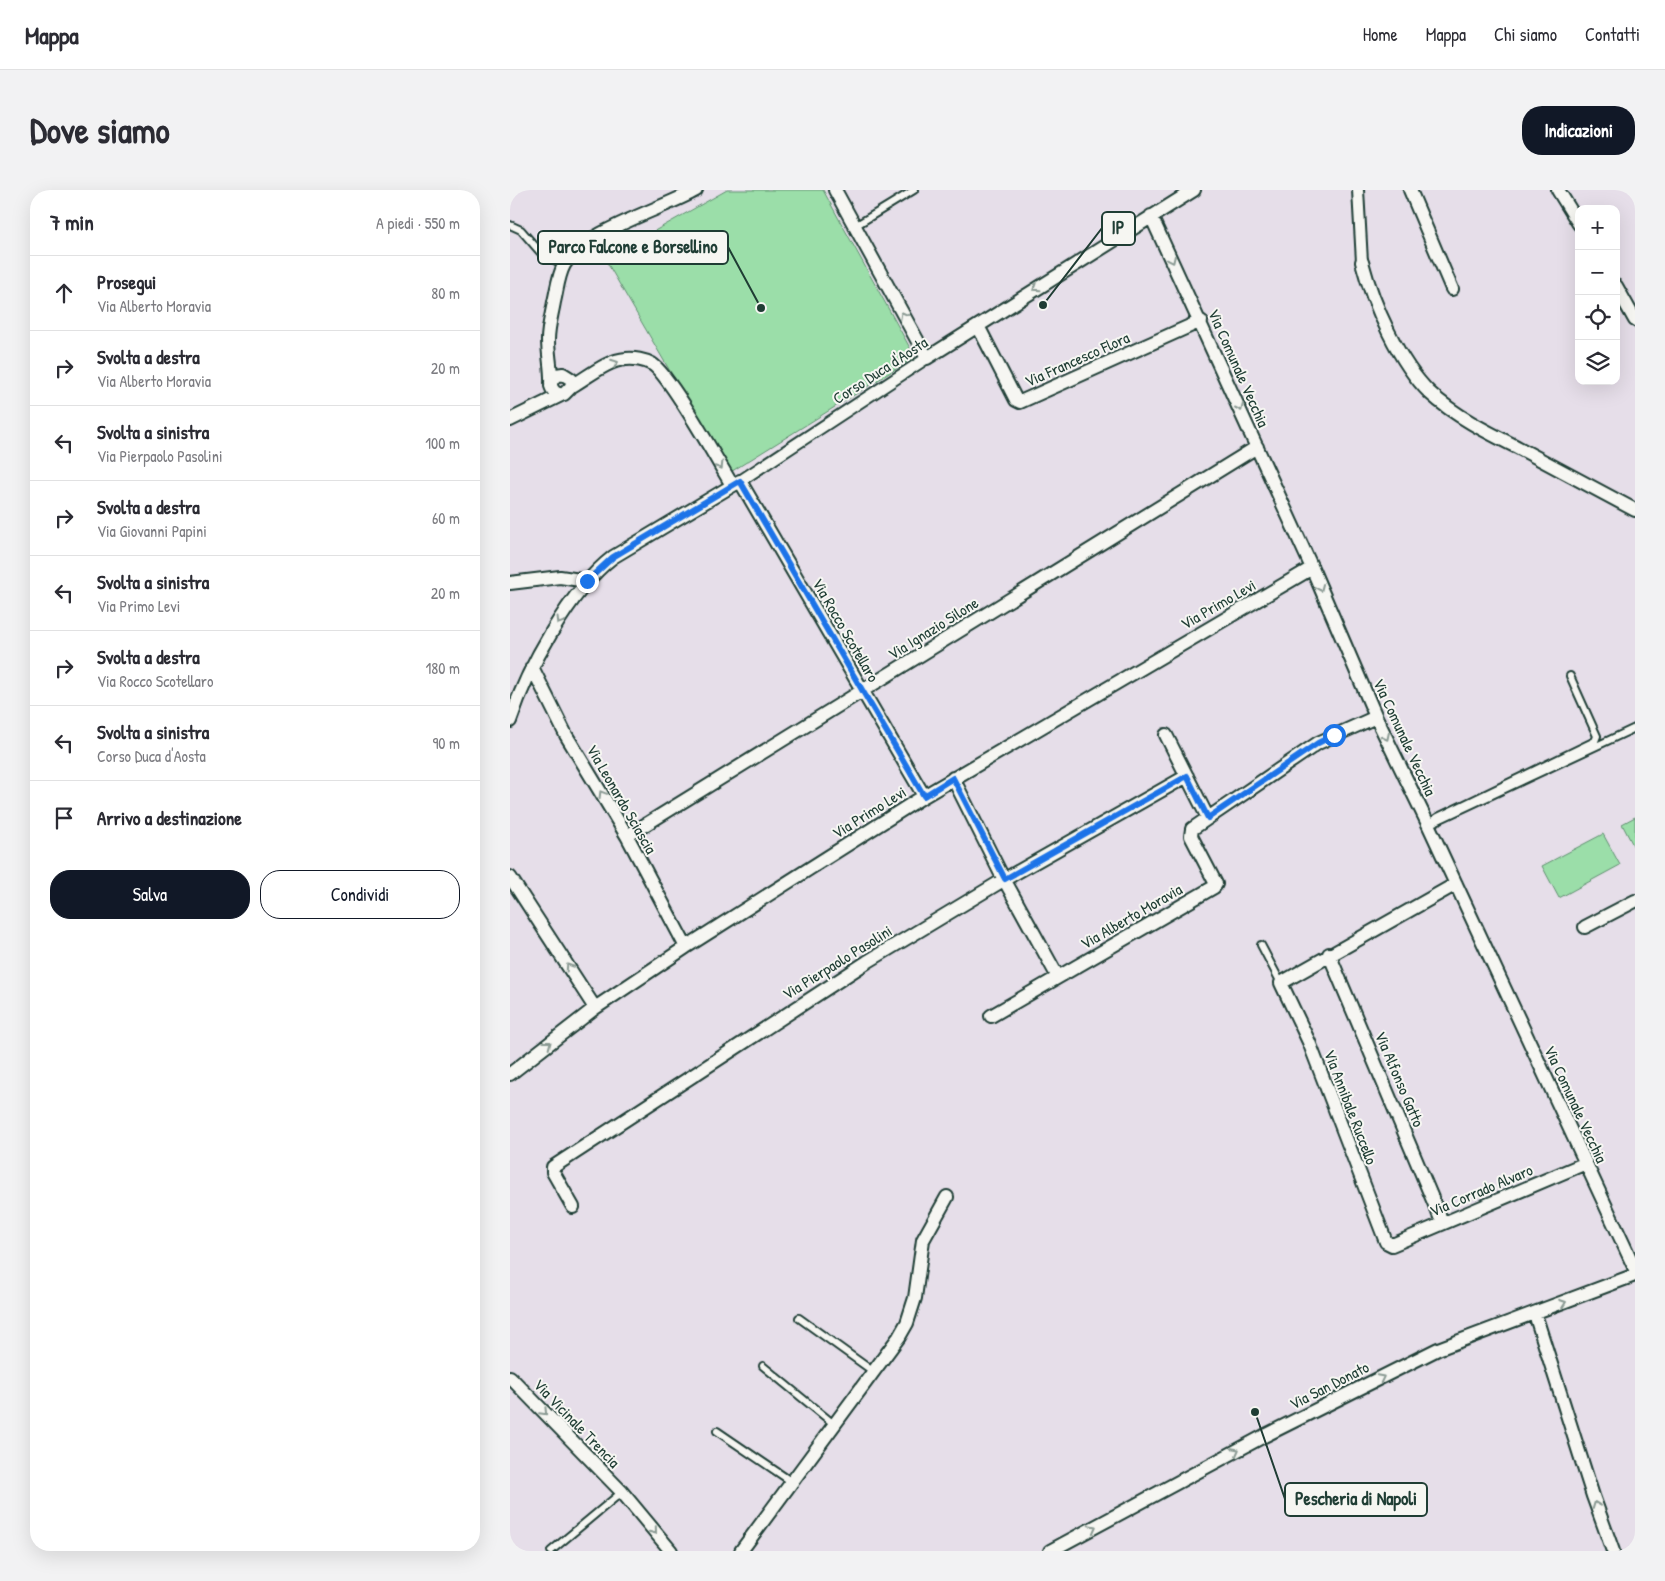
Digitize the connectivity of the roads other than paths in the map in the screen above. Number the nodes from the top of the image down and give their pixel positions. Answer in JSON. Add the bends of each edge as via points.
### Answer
{"nodes":[{"id":1,"x":696,"y":190,"type":"edge"},
{"id":2,"x":835,"y":190,"type":"edge"},
{"id":3,"x":914,"y":190,"type":"edge"},
{"id":4,"x":1194,"y":190,"type":"edge"},
{"id":5,"x":1358,"y":190,"type":"edge"},
{"id":6,"x":1410,"y":190,"type":"edge"},
{"id":7,"x":1558,"y":190,"type":"edge"},
{"id":8,"x":1151,"y":216,"type":"junction"},
{"id":9,"x":1575,"y":218,"type":"edge"},
{"id":10,"x":510,"y":226,"type":"edge"},
{"id":11,"x":855,"y":226,"type":"junction"},
{"id":12,"x":1362,"y":262,"type":"joint"},
{"id":13,"x":564,"y":264,"type":"junction"},
{"id":14,"x":1452,"y":289,"type":"dead end"},
{"id":15,"x":1620,"y":293,"type":"edge"},
{"id":16,"x":1635,"y":320,"type":"edge"},
{"id":17,"x":1201,"y":321,"type":"junction"},
{"id":18,"x":978,"y":326,"type":"junction"},
{"id":19,"x":548,"y":340,"type":"junction"},
{"id":20,"x":927,"y":358,"type":"junction"},
{"id":21,"x":569,"y":380,"type":"junction"},
{"id":22,"x":554,"y":387,"type":"junction"},
{"id":23,"x":510,"y":420,"type":"edge"},
{"id":24,"x":1257,"y":447,"type":"junction"},
{"id":25,"x":736,"y":483,"type":"junction"},
{"id":26,"x":1635,"y":510,"type":"edge"},
{"id":27,"x":1312,"y":568,"type":"junction"},
{"id":28,"x":587,"y":581,"type":"junction"},
{"id":29,"x":510,"y":583,"type":"edge"},
{"id":30,"x":532,"y":667,"type":"junction"},
{"id":31,"x":1570,"y":676,"type":"dead end"},
{"id":32,"x":862,"y":690,"type":"junction"},
{"id":33,"x":1376,"y":717,"type":"junction"},
{"id":34,"x":510,"y":721,"type":"edge"},
{"id":35,"x":1635,"y":728,"type":"edge"},
{"id":36,"x":1166,"y":735,"type":"dead end"},
{"id":37,"x":1187,"y":776,"type":"junction"},
{"id":38,"x":953,"y":778,"type":"junction"},
{"id":39,"x":924,"y":796,"type":"junction"},
{"id":40,"x":1208,"y":818,"type":"junction"},
{"id":41,"x":1428,"y":824,"type":"junction"},
{"id":42,"x":627,"y":836,"type":"junction"},
{"id":43,"x":510,"y":877,"type":"edge"},
{"id":44,"x":1005,"y":879,"type":"junction"},
{"id":45,"x":1456,"y":884,"type":"junction"},
{"id":46,"x":1635,"y":901,"type":"edge"},
{"id":47,"x":1585,"y":927,"type":"dead end"},
{"id":48,"x":1261,"y":945,"type":"dead end"},
{"id":49,"x":686,"y":947,"type":"junction"},
{"id":50,"x":1329,"y":954,"type":"junction"},
{"id":51,"x":1058,"y":977,"type":"junction"},
{"id":52,"x":1281,"y":983,"type":"junction"},
{"id":53,"x":595,"y":1008,"type":"junction"},
{"id":54,"x":992,"y":1016,"type":"dead end"},
{"id":55,"x":510,"y":1074,"type":"edge"},
{"id":56,"x":1586,"y":1163,"type":"junction"},
{"id":57,"x":947,"y":1197,"type":"dead end"},
{"id":58,"x":572,"y":1207,"type":"dead end"},
{"id":59,"x":1440,"y":1217,"type":"dead end"},
{"id":60,"x":1388,"y":1244,"type":"joint"},
{"id":61,"x":1635,"y":1269,"type":"edge"},
{"id":62,"x":1635,"y":1275,"type":"edge"},
{"id":63,"x":1535,"y":1314,"type":"junction"},
{"id":64,"x":799,"y":1318,"type":"dead end"},
{"id":65,"x":763,"y":1366,"type":"dead end"},
{"id":66,"x":874,"y":1372,"type":"junction"},
{"id":67,"x":510,"y":1377,"type":"edge"},
{"id":68,"x":835,"y":1426,"type":"junction"},
{"id":69,"x":717,"y":1431,"type":"dead end"},
{"id":70,"x":793,"y":1483,"type":"junction"},
{"id":71,"x":622,"y":1492,"type":"junction"},
{"id":72,"x":551,"y":1551,"type":"edge"},
{"id":73,"x":671,"y":1551,"type":"edge"},
{"id":74,"x":741,"y":1551,"type":"edge"},
{"id":75,"x":1050,"y":1551,"type":"edge"},
{"id":76,"x":1613,"y":1551,"type":"edge"}],
"edges":[{"from":1,"to":13,"type":"street","via":[[582,246]]},
{"from":2,"to":11,"type":"street"},
{"from":3,"to":11,"type":"lane"},
{"from":4,"to":8,"type":"street","name":"Corso Duca d'Aosta"},
{"from":5,"to":12,"type":"street"},
{"from":6,"to":14,"type":"street"},
{"from":7,"to":9,"type":"street"},
{"from":8,"to":17,"type":"street","name":"Via Comunale Vecchia","one_way":true},
{"from":8,"to":18,"type":"street","name":"Corso Duca d'Aosta","one_way":true},
{"from":10,"to":13,"type":"lane","via":[[521,230],[541,253]]},
{"from":20,"to":11,"type":"street","one_way":true},
{"from":12,"to":26,"type":"street","via":[[1380,312],[1399,349],[1420,381],[1437,399],[1481,428]]},
{"from":13,"to":19,"type":"street"},
{"from":15,"to":16,"type":"street"},
{"from":17,"to":18,"type":"street","name":"Via Francesco Flora","via":[[1020,402],[1016,400]]},
{"from":17,"to":24,"type":"street","name":"Via Comunale Vecchia","one_way":true},
{"from":18,"to":20,"type":"street","name":"Corso Duca d'Aosta"},
{"from":19,"to":21,"type":"street"},
{"from":19,"to":22,"type":"street"},
{"from":20,"to":25,"type":"street","name":"Corso Duca d'Aosta"},
{"from":21,"to":22,"type":"street","via":[[556,375]]},
{"from":21,"to":22,"type":"street","via":[[568,393]]},
{"from":21,"to":25,"type":"street","name":"Via Rocco Scotellaro","one_way":true,"via":[[614,362],[633,359],[652,364]]},
{"from":22,"to":23,"type":"street","via":[[548,399]]},
{"from":24,"to":27,"type":"street","name":"Via Comunale Vecchia"},
{"from":24,"to":32,"type":"street","name":"Via Ignazio Silone"},
{"from":25,"to":28,"type":"street","name":"Corso Duca d'Aosta","via":[[613,557]]},
{"from":25,"to":32,"type":"street","name":"Via Rocco Scotellaro"},
{"from":27,"to":33,"type":"street","name":"Via Comunale Vecchia","one_way":true},
{"from":27,"to":38,"type":"street","name":"Via Primo Levi"},
{"from":28,"to":29,"type":"street","via":[[560,577]]},
{"from":28,"to":30,"type":"street","name":"Corso Duca d'Aosta","one_way":true},
{"from":30,"to":34,"type":"street","name":"Corso Duca d'Aosta"},
{"from":42,"to":30,"type":"street","name":"Via Leonardo Sciascia","one_way":true,"via":[[566,735]]},
{"from":31,"to":41,"type":"lane","via":[[1596,740]]},
{"from":32,"to":39,"type":"street","name":"Via Rocco Scotellaro"},
{"from":32,"to":42,"type":"street","name":"Via Ignazio Silone"},
{"from":33,"to":40,"type":"street","name":"Via Alberto Moravia","via":[[1318,743]]},
{"from":33,"to":41,"type":"street","name":"Via Comunale Vecchia","one_way":true},
{"from":35,"to":41,"type":"lane"},
{"from":36,"to":37,"type":"street"},
{"from":37,"to":40,"type":"street"},
{"from":37,"to":44,"type":"street","name":"Via Pierpaolo Pasolini"},
{"from":38,"to":39,"type":"street","name":"Via Primo Levi"},
{"from":38,"to":44,"type":"street"},
{"from":39,"to":49,"type":"street","name":"Via Primo Levi"},
{"from":40,"to":51,"type":"street","name":"Via Alberto Moravia","via":[[1190,833],[1216,884],[1214,887]]},
{"from":41,"to":45,"type":"street","name":"Via Comunale Vecchia"},
{"from":42,"to":49,"type":"street","name":"Via Leonardo Sciascia"},
{"from":53,"to":43,"type":"street","one_way":true},
{"from":44,"to":51,"type":"street"},
{"from":44,"to":58,"type":"street","name":"Via Pierpaolo Pasolini","via":[[808,999],[553,1167]]},
{"from":45,"to":50,"type":"street"},
{"from":45,"to":56,"type":"street","name":"Via Comunale Vecchia"},
{"from":46,"to":47,"type":"street"},
{"from":48,"to":52,"type":"lane","name":"Via Annibale Ruccello"},
{"from":49,"to":53,"type":"street","name":"Via Primo Levi"},
{"from":50,"to":52,"type":"street"},
{"from":50,"to":59,"type":"street","name":"Via Alfonso Gatto"},
{"from":51,"to":54,"type":"street","name":"Via Alberto Moravia"},
{"from":52,"to":60,"type":"street","name":"Via Annibale Ruccello","via":[[1309,1042]]},
{"from":55,"to":53,"type":"street","name":"Via Primo Levi","one_way":true},
{"from":56,"to":60,"type":"street","name":"Via Corrado Alvaro"},
{"from":56,"to":61,"type":"street","name":"Via Comunale Vecchia"},
{"from":57,"to":66,"type":"street","via":[[923,1240],[912,1310],[899,1337]]},
{"from":63,"to":62,"type":"street","name":"Via San Donato","one_way":true},
{"from":75,"to":63,"type":"street","name":"Via San Donato","one_way":true,"via":[[1264,1436],[1438,1349]]},
{"from":76,"to":63,"type":"street","one_way":true},
{"from":64,"to":66,"type":"lane"},
{"from":65,"to":68,"type":"lane"},
{"from":66,"to":68,"type":"street"},
{"from":67,"to":71,"type":"street","name":"Via Vicinale Trencia","one_way":true},
{"from":68,"to":70,"type":"street"},
{"from":69,"to":70,"type":"lane"},
{"from":70,"to":74,"type":"street"},
{"from":71,"to":72,"type":"lane","name":"Via Vicinale Trencia"},
{"from":71,"to":73,"type":"street","name":"Via Vicinale Trencia","one_way":true}]}
